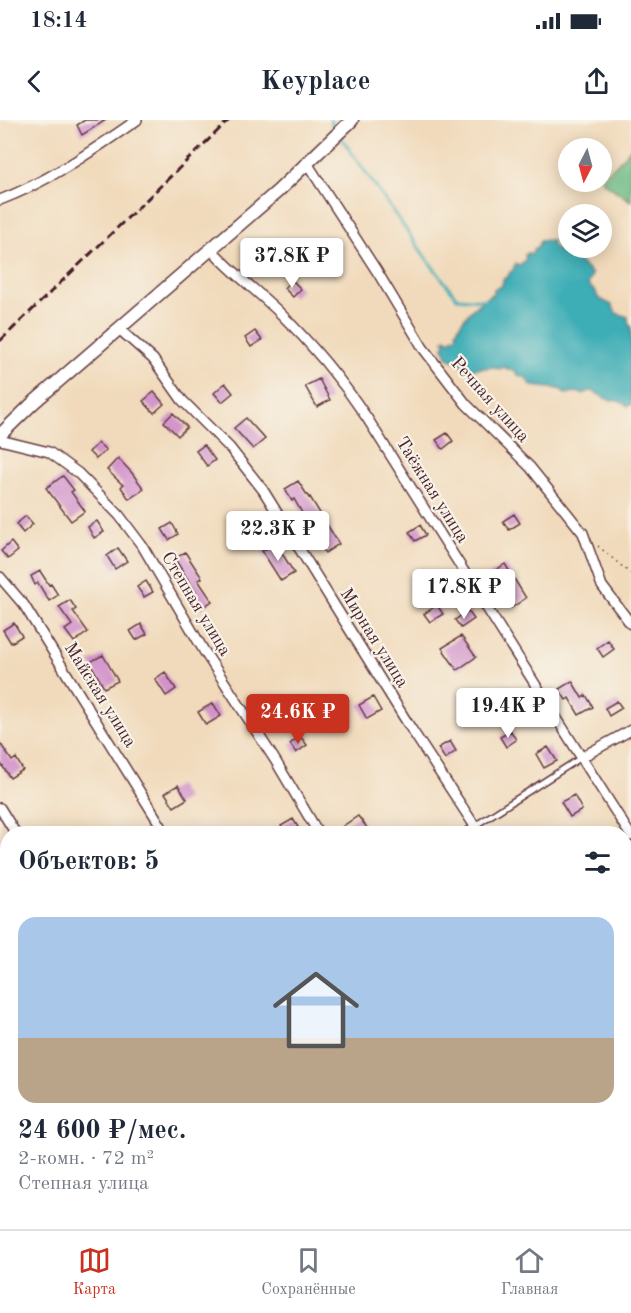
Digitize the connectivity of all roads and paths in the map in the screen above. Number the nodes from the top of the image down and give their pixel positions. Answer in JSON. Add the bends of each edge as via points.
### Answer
{"nodes":[{"id":1,"x":137,"y":120,"type":"edge"},
{"id":2,"x":352,"y":120,"type":"edge"},
{"id":3,"x":307,"y":164,"type":"junction"},
{"id":4,"x":0,"y":200,"type":"edge"},
{"id":5,"x":211,"y":249,"type":"junction"},
{"id":6,"x":119,"y":329,"type":"junction"},
{"id":7,"x":0,"y":435,"type":"edge"},
{"id":8,"x":0,"y":440,"type":"edge"},
{"id":9,"x":599,"y":547,"type":"dead end"},
{"id":10,"x":631,"y":574,"type":"edge"},
{"id":11,"x":0,"y":577,"type":"edge"},
{"id":12,"x":631,"y":624,"type":"edge"},
{"id":13,"x":631,"y":730,"type":"edge"},
{"id":14,"x":582,"y":757,"type":"junction"},
{"id":15,"x":0,"y":808,"type":"edge"},
{"id":16,"x":11,"y":826,"type":"edge"},
{"id":17,"x":161,"y":826,"type":"edge"},
{"id":18,"x":314,"y":826,"type":"edge"},
{"id":19,"x":474,"y":826,"type":"edge"},
{"id":20,"x":483,"y":826,"type":"edge"},
{"id":21,"x":625,"y":826,"type":"edge"}],
"edges":[{"from":1,"to":4,"type":"street","via":[[61,170]]},
{"from":2,"to":3,"type":"street"},
{"from":3,"to":5,"type":"street"},
{"from":3,"to":12,"type":"street","name":"Речная улица","via":[[423,348],[466,404],[530,467],[583,534],[602,586]]},
{"from":5,"to":6,"type":"street"},
{"from":5,"to":14,"type":"street","name":"Таёжная улица","via":[[280,313],[345,385]]},
{"from":6,"to":7,"type":"street"},
{"from":6,"to":19,"type":"street","name":"Мирная улица","via":[[153,359],[182,400],[230,448],[263,490]]},
{"from":8,"to":18,"type":"street","name":"Степная улица","via":[[49,452],[78,473],[119,515],[143,547]]},
{"from":9,"to":10,"type":"path"},
{"from":11,"to":17,"type":"street","name":"Майская улица","via":[[24,605]]},
{"from":13,"to":14,"type":"street"},
{"from":14,"to":20,"type":"lane"},
{"from":14,"to":21,"type":"street","name":"Таёжная улица"},
{"from":15,"to":16,"type":"street"}]}
